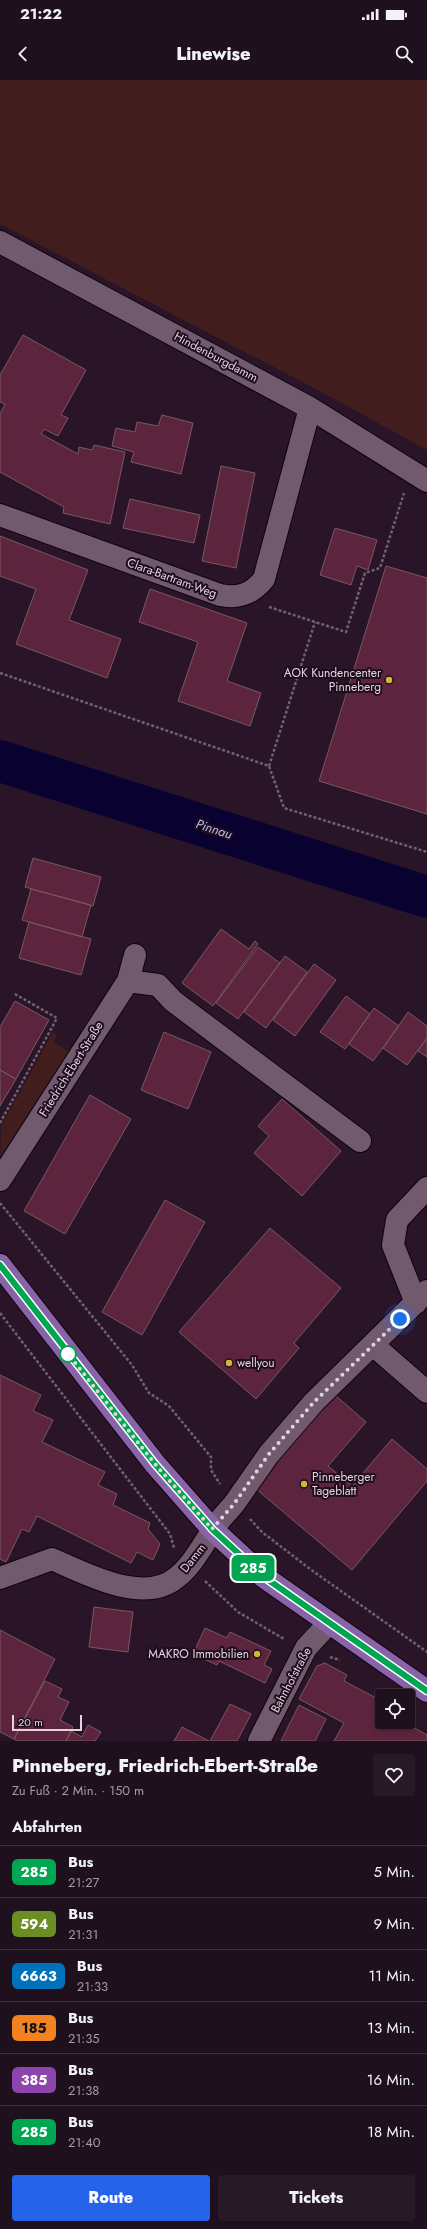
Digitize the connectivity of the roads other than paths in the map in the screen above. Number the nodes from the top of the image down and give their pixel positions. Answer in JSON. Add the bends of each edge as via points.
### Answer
{"nodes":[{"id":1,"x":0,"y":242,"type":"edge"},
{"id":2,"x":310,"y":408,"type":"junction"},
{"id":3,"x":419,"y":476,"type":"edge"},
{"id":4,"x":0,"y":515,"type":"edge"},
{"id":5,"x":135,"y":955,"type":"dead end"},
{"id":6,"x":128,"y":981,"type":"junction"},
{"id":7,"x":360,"y":1141,"type":"dead end"},
{"id":8,"x":0,"y":1180,"type":"edge"},
{"id":9,"x":427,"y":1188,"type":"edge"},
{"id":10,"x":0,"y":1266,"type":"edge"},
{"id":11,"x":421,"y":1297,"type":"edge"},
{"id":12,"x":373,"y":1345,"type":"junction"},
{"id":13,"x":427,"y":1392,"type":"edge"},
{"id":14,"x":212,"y":1529,"type":"junction"},
{"id":15,"x":2,"y":1578,"type":"edge"},
{"id":16,"x":329,"y":1623,"type":"junction"},
{"id":17,"x":427,"y":1691,"type":"edge"},
{"id":18,"x":259,"y":1741,"type":"edge"}],
"edges":[{"from":1,"to":2,"type":"street","name":"Hindenburgdamm"},
{"from":2,"to":3,"type":"street","name":"Hindenburgdamm"},
{"from":2,"to":4,"type":"street","name":"Clara-Bartram-Weg","via":[[264,578],[251,592],[241,596],[220,595]]},
{"from":5,"to":6,"type":"street","name":"Friedrich-Ebert-Straße"},
{"from":6,"to":7,"type":"street","via":[[158,985],[173,1001]]},
{"from":6,"to":8,"type":"street","name":"Friedrich-Ebert-Straße"},
{"from":9,"to":11,"type":"street","via":[[397,1220],[393,1245]]},
{"from":10,"to":14,"type":"main road","via":[[155,1464]]},
{"from":11,"to":12,"type":"street"},
{"from":12,"to":13,"type":"street"},
{"from":12,"to":14,"type":"street","via":[[314,1402],[269,1454],[234,1504]]},
{"from":14,"to":15,"type":"street","name":"Damm","via":[[189,1565],[176,1579],[154,1588],[109,1584],[52,1559]]},
{"from":14,"to":16,"type":"main road","name":"Damm","via":[[264,1577]]},
{"from":16,"to":17,"type":"main road","name":"Damm"},
{"from":16,"to":18,"type":"street","name":"Bahnhofstraße","via":[[306,1648]]}]}
